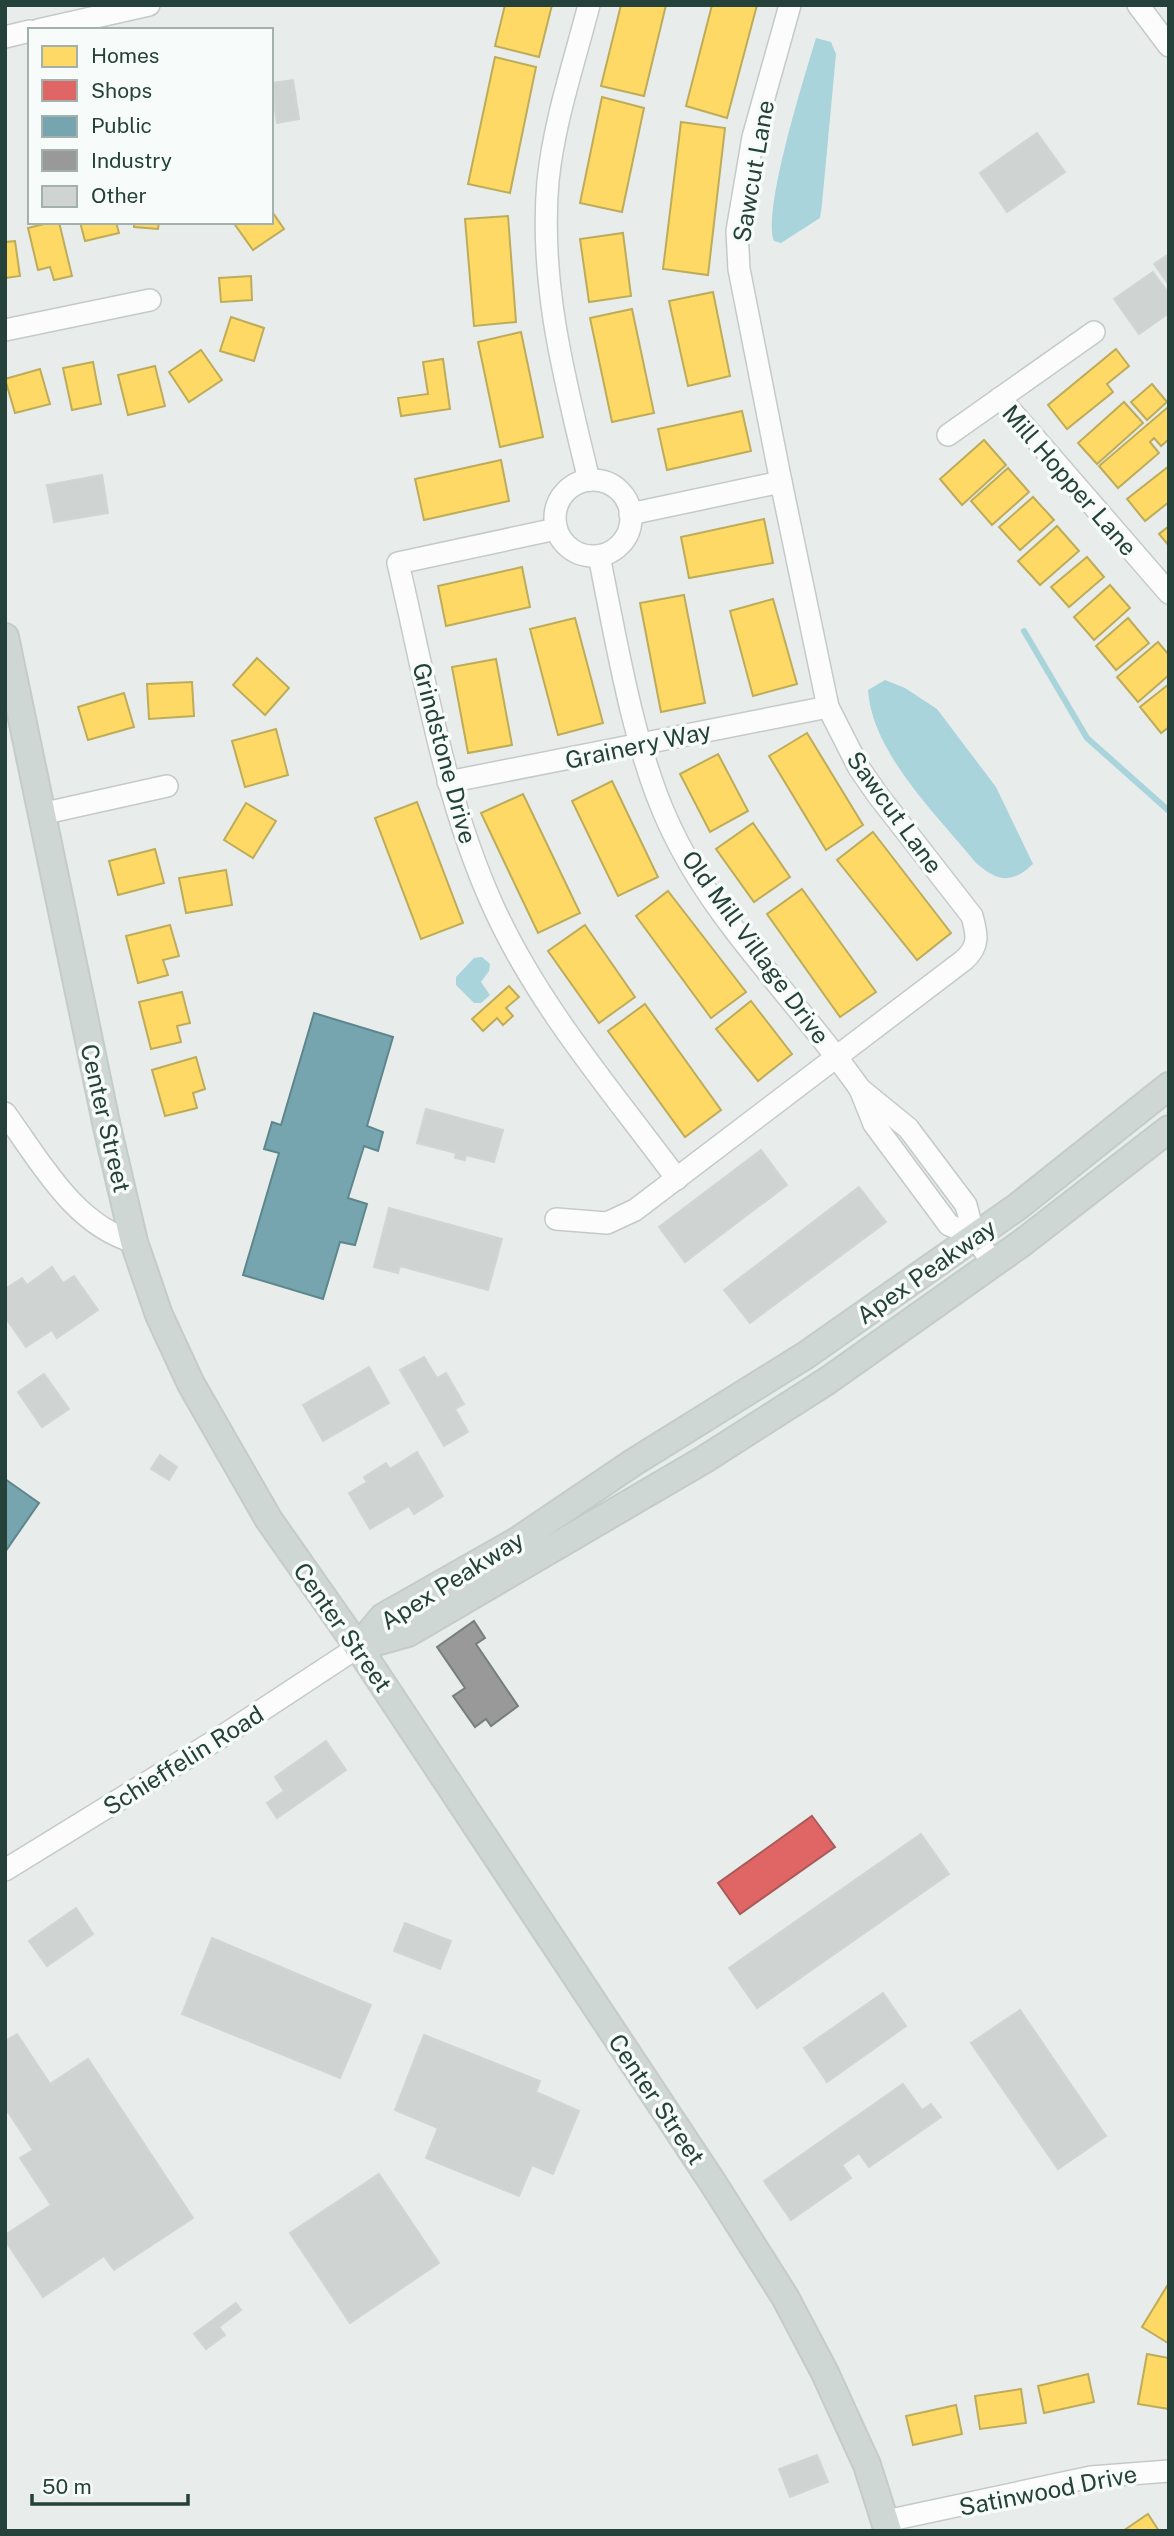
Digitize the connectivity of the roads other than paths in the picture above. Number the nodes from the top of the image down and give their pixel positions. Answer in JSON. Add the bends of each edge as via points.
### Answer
{"nodes":[{"id":1,"x":149,"y":5,"type":"edge"},
{"id":2,"x":589,"y":5,"type":"edge"},
{"id":3,"x":790,"y":5,"type":"edge"},
{"id":4,"x":1138,"y":5,"type":"edge"},
{"id":5,"x":47,"y":28,"type":"edge"},
{"id":6,"x":28,"y":32,"type":"edge"},
{"id":7,"x":5,"y":37,"type":"edge"},
{"id":8,"x":1169,"y":46,"type":"edge"},
{"id":9,"x":150,"y":300,"type":"dead end"},
{"id":10,"x":5,"y":330,"type":"edge"},
{"id":11,"x":1094,"y":332,"type":"dead end"},
{"id":12,"x":1000,"y":398,"type":"junction"},
{"id":13,"x":948,"y":435,"type":"dead end"},
{"id":14,"x":589,"y":480,"type":"junction"},
{"id":15,"x":780,"y":482,"type":"junction"},
{"id":16,"x":631,"y":513,"type":"junction"},
{"id":17,"x":556,"y":529,"type":"junction"},
{"id":18,"x":599,"y":556,"type":"junction"},
{"id":19,"x":1169,"y":593,"type":"edge"},
{"id":20,"x":6,"y":646,"type":"edge"},
{"id":21,"x":828,"y":707,"type":"junction"},
{"id":22,"x":642,"y":744,"type":"junction"},
{"id":23,"x":449,"y":782,"type":"junction"},
{"id":24,"x":167,"y":786,"type":"dead end"},
{"id":25,"x":41,"y":814,"type":"junction"},
{"id":26,"x":837,"y":1056,"type":"junction"},
{"id":27,"x":1169,"y":1086,"type":"edge"},
{"id":28,"x":5,"y":1113,"type":"edge"},
{"id":29,"x":1169,"y":1129,"type":"edge"},
{"id":30,"x":677,"y":1179,"type":"junction"},
{"id":31,"x":556,"y":1219,"type":"dead end"},
{"id":32,"x":974,"y":1236,"type":"junction"},
{"id":33,"x":134,"y":1241,"type":"junction"},
{"id":34,"x":993,"y":1263,"type":"junction"},
{"id":35,"x":358,"y":1647,"type":"junction"},
{"id":36,"x":5,"y":1870,"type":"edge"},
{"id":37,"x":1169,"y":2471,"type":"edge"},
{"id":38,"x":887,"y":2526,"type":"edge"}],
"edges":[{"from":1,"to":5,"type":"street"},
{"from":2,"to":14,"type":"street","via":[[554,145],[546,231],[553,322]]},
{"from":3,"to":15,"type":"street","name":"Sawcut Lane","via":[[753,137],[737,231],[739,269]]},
{"from":4,"to":8,"type":"street"},
{"from":6,"to":7,"type":"street"},
{"from":9,"to":10,"type":"street"},
{"from":11,"to":12,"type":"street"},
{"from":12,"to":13,"type":"street"},
{"from":12,"to":19,"type":"street","name":"Mill Hopper Lane"},
{"from":14,"to":16,"type":"street","via":[[621,492]]},
{"from":14,"to":17,"type":"street","via":[[561,496]]},
{"from":15,"to":16,"type":"street"},
{"from":15,"to":21,"type":"street","name":"Sawcut Lane"},
{"from":16,"to":18,"type":"street","via":[[626,536]]},
{"from":17,"to":18,"type":"street","via":[[568,547]]},
{"from":17,"to":23,"type":"street","name":"Grindstone Drive","via":[[398,563]]},
{"from":18,"to":22,"type":"street","name":"Old Mill Village Drive"},
{"from":20,"to":25,"type":"main road","name":"Center Street"},
{"from":21,"to":22,"type":"street","name":"Grainery Way"},
{"from":21,"to":26,"type":"street","name":"Sawcut Lane","via":[[859,768],[972,916],[978,937],[972,954]]},
{"from":22,"to":23,"type":"street","name":"Grainery Way"},
{"from":22,"to":26,"type":"street","name":"Old Mill Village Drive","via":[[669,825],[690,861],[754,953]]},
{"from":23,"to":30,"type":"street","name":"Grindstone Drive","via":[[474,857],[515,950],[559,1021]]},
{"from":24,"to":25,"type":"street"},
{"from":25,"to":33,"type":"main road","name":"Center Street"},
{"from":26,"to":30,"type":"street","name":"Sawcut Lane"},
{"from":26,"to":32,"type":"street","name":"Old Mill Village Drive","via":[[860,1089],[874,1124],[949,1224]]},
{"from":27,"to":32,"type":"main road","name":"Apex Peakway"},
{"from":28,"to":33,"type":"street","via":[[89,1220],[110,1235]]},
{"from":29,"to":34,"type":"main road","name":"Apex Peakway"},
{"from":30,"to":31,"type":"street","name":"Sawcut Lane","via":[[635,1210],[607,1223]]},
{"from":32,"to":34,"type":"street","name":"Old Mill Village Drive"},
{"from":32,"to":35,"type":"main road","name":"Apex Peakway","via":[[806,1356],[517,1541],[383,1617]]},
{"from":33,"to":35,"type":"main road","name":"Center Street","via":[[159,1315],[191,1384],[264,1511]]},
{"from":34,"to":35,"type":"main road","name":"Apex Peakway","via":[[827,1381],[682,1473],[408,1633]]},
{"from":35,"to":36,"type":"street","name":"Schieffelin Road"},
{"from":35,"to":38,"type":"main road","name":"Center Street","via":[[785,2297],[867,2465]]},
{"from":37,"to":38,"type":"street","name":"Satinwood Drive","via":[[1091,2477]]}]}
